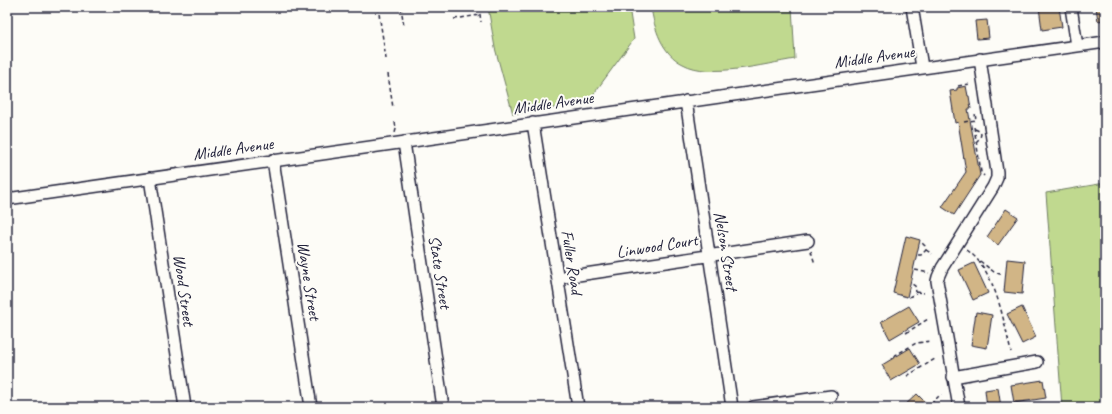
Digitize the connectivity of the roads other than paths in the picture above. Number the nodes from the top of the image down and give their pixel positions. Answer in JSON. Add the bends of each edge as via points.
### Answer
{"nodes":[{"id":1,"x":912,"y":7,"type":"edge"},
{"id":2,"x":1071,"y":7,"type":"edge"},
{"id":3,"x":1105,"y":42,"type":"edge"},
{"id":4,"x":1077,"y":46,"type":"junction"},
{"id":5,"x":980,"y":59,"type":"junction"},
{"id":6,"x":922,"y":67,"type":"junction"},
{"id":7,"x":686,"y":101,"type":"junction"},
{"id":8,"x":533,"y":123,"type":"junction"},
{"id":9,"x":404,"y":142,"type":"junction"},
{"id":10,"x":273,"y":160,"type":"junction"},
{"id":11,"x":150,"y":178,"type":"junction"},
{"id":12,"x":7,"y":199,"type":"edge"},
{"id":13,"x":808,"y":241,"type":"road end"},
{"id":14,"x":709,"y":255,"type":"junction"},
{"id":15,"x":558,"y":278,"type":"junction"},
{"id":16,"x":1037,"y":362,"type":"dead end"},
{"id":17,"x":954,"y":377,"type":"junction"},
{"id":18,"x":831,"y":396,"type":"dead end"},
{"id":19,"x":185,"y":407,"type":"edge"},
{"id":20,"x":311,"y":407,"type":"edge"},
{"id":21,"x":443,"y":407,"type":"edge"},
{"id":22,"x":578,"y":407,"type":"edge"},
{"id":23,"x":732,"y":407,"type":"edge"},
{"id":24,"x":753,"y":407,"type":"edge"},
{"id":25,"x":959,"y":407,"type":"edge"}],
"edges":[{"from":1,"to":6,"type":"street"},
{"from":2,"to":4,"type":"street"},
{"from":3,"to":4,"type":"street","name":"Middle Avenue"},
{"from":4,"to":5,"type":"street","name":"Middle Avenue"},
{"from":5,"to":6,"type":"street","name":"Middle Avenue"},
{"from":5,"to":17,"type":"street","via":[[997,178],[938,276]]},
{"from":6,"to":7,"type":"street","name":"Middle Avenue"},
{"from":7,"to":8,"type":"street","name":"Middle Avenue"},
{"from":7,"to":14,"type":"street","name":"Nelson Street"},
{"from":8,"to":9,"type":"street","name":"Middle Avenue"},
{"from":8,"to":15,"type":"street","name":"Fuller Road"},
{"from":9,"to":10,"type":"street","name":"Middle Avenue"},
{"from":9,"to":21,"type":"street","name":"State Street"},
{"from":10,"to":11,"type":"street","name":"Middle Avenue"},
{"from":10,"to":20,"type":"street","name":"Wayne Street"},
{"from":11,"to":12,"type":"street","name":"Middle Avenue"},
{"from":11,"to":19,"type":"street","name":"Wood Street"},
{"from":13,"to":14,"type":"street","name":"Linwood Court"},
{"from":14,"to":15,"type":"street","name":"Linwood Court"},
{"from":14,"to":23,"type":"street","name":"Nelson Street"},
{"from":15,"to":22,"type":"street","name":"Fuller Road"},
{"from":16,"to":17,"type":"street"},
{"from":17,"to":25,"type":"street"},
{"from":18,"to":24,"type":"street"}]}
